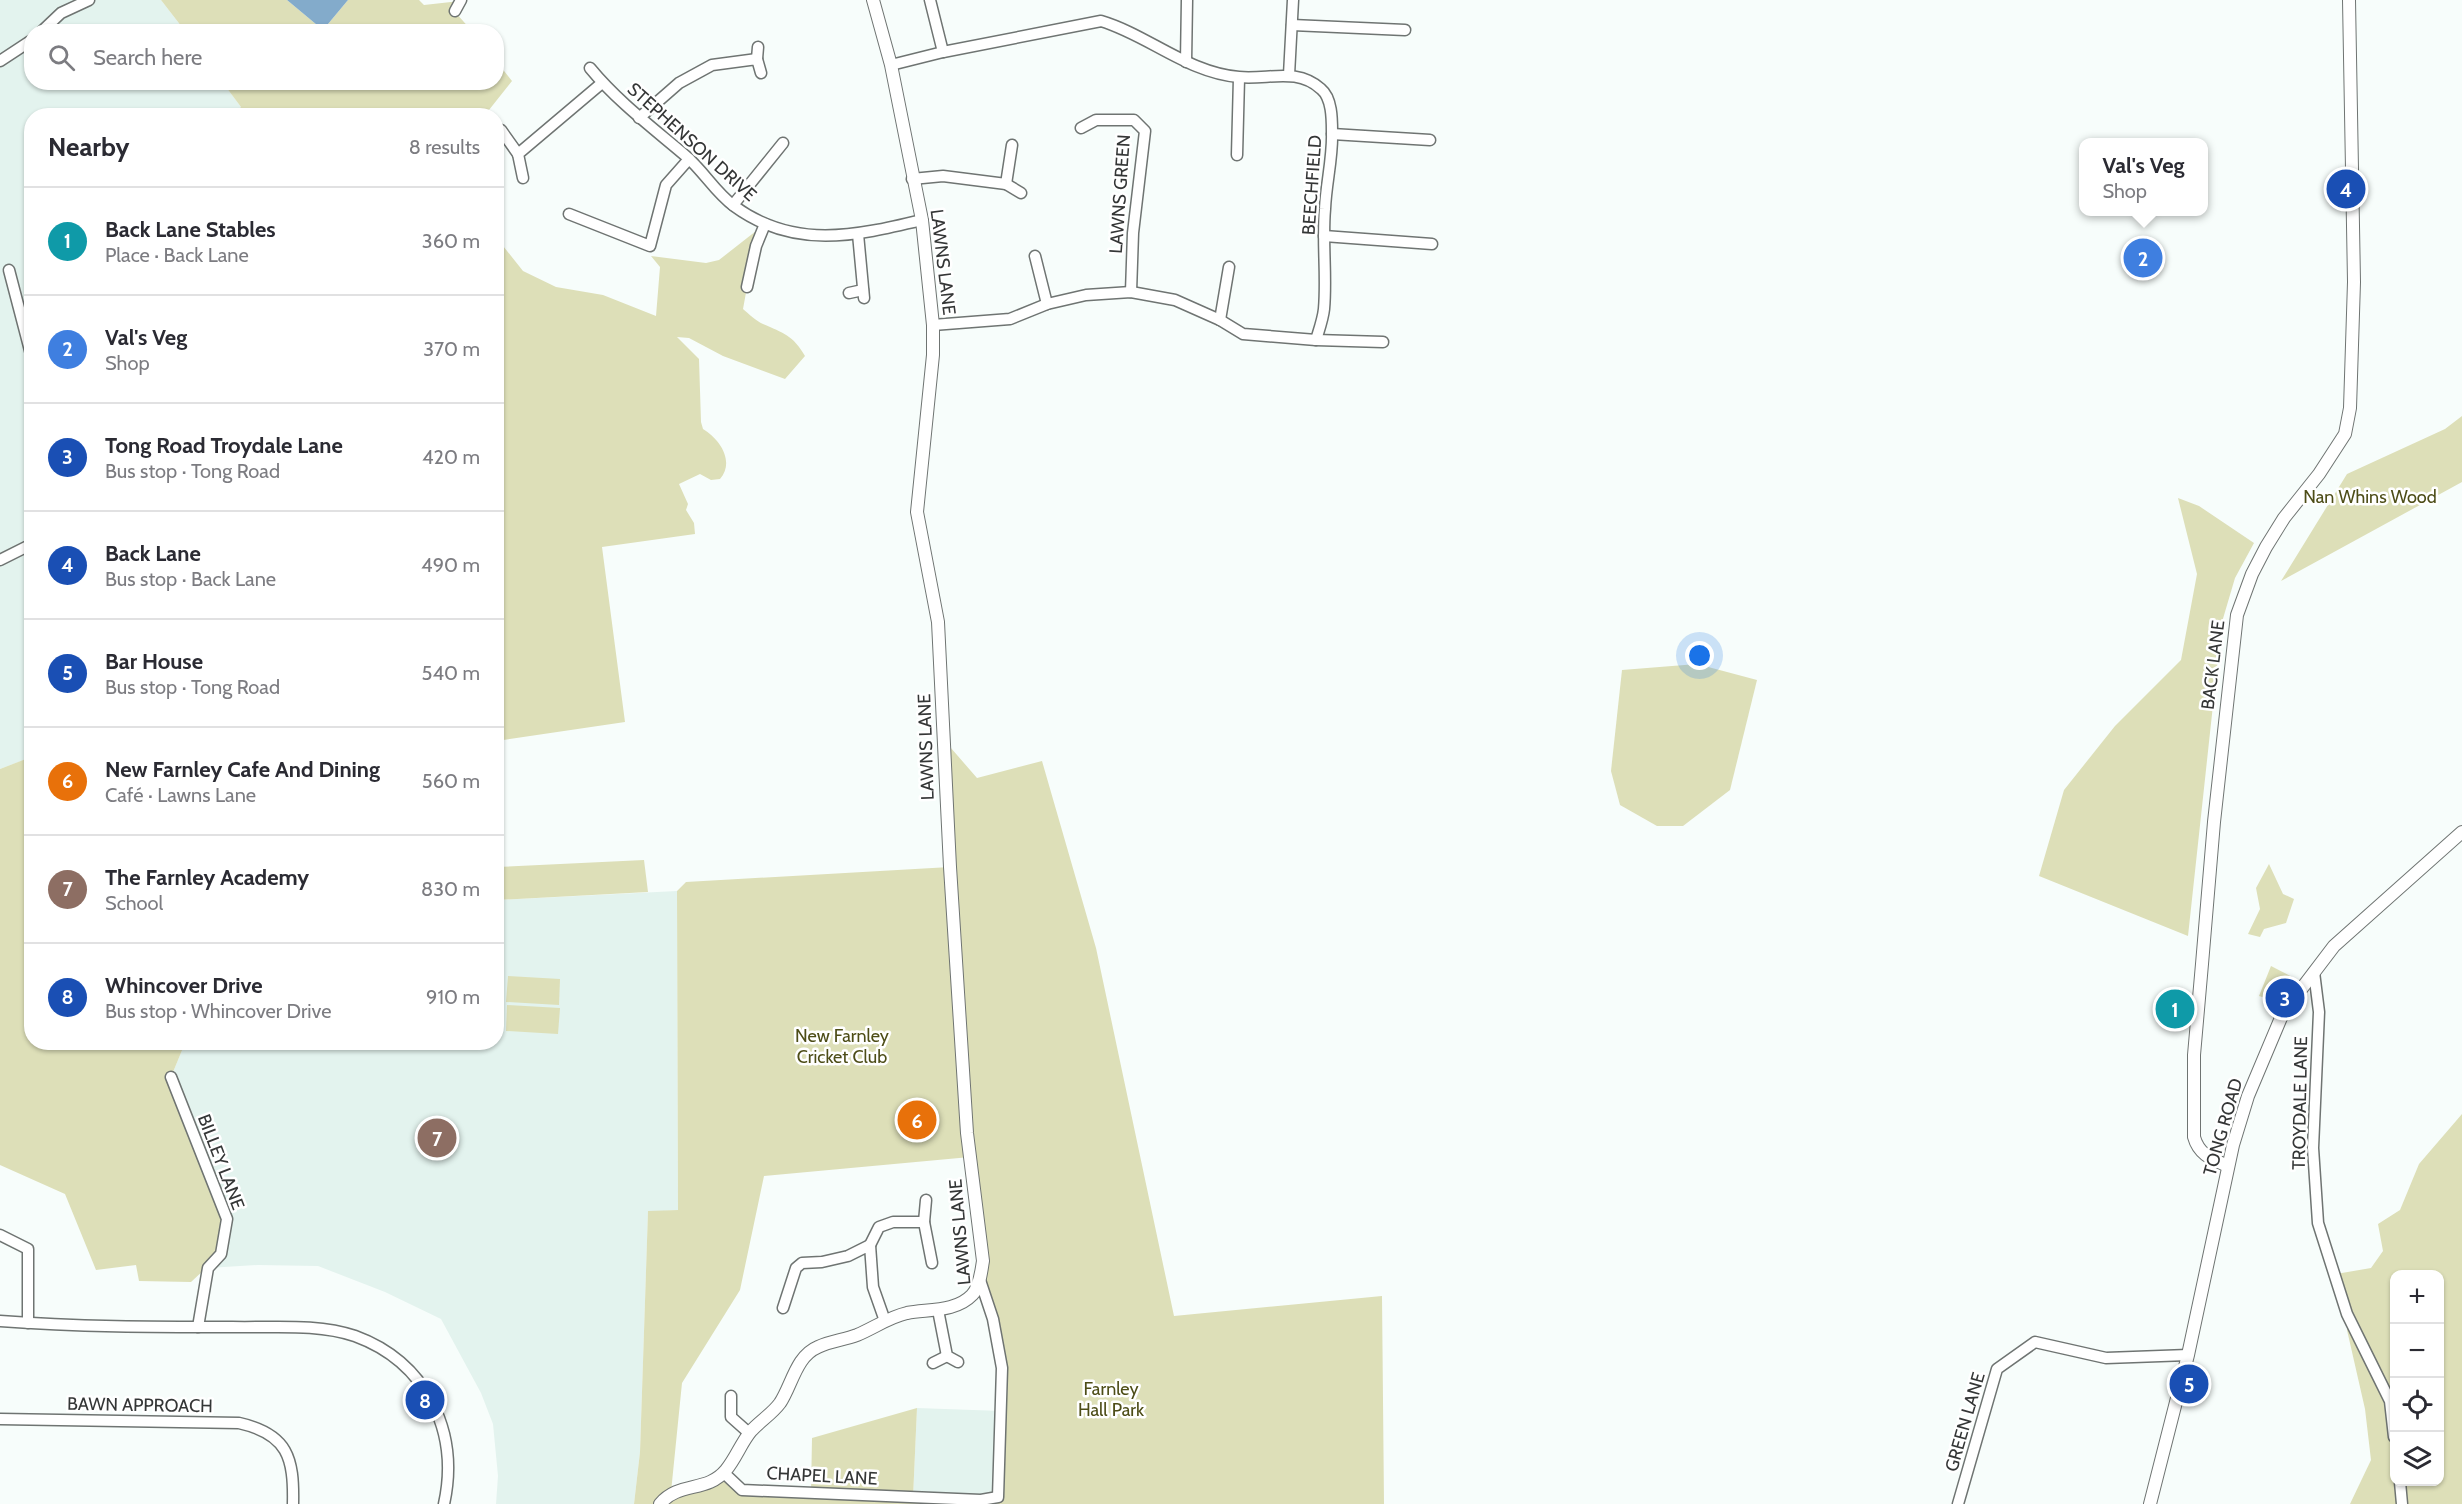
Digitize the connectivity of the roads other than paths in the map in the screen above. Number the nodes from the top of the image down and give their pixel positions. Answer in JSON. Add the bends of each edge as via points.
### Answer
{"nodes":[{"id":1,"x":89,"y":0,"type":"edge"},
{"id":2,"x":461,"y":0,"type":"edge"},
{"id":3,"x":873,"y":0,"type":"edge"},
{"id":4,"x":930,"y":0,"type":"edge"},
{"id":5,"x":1187,"y":0,"type":"edge"},
{"id":6,"x":1293,"y":0,"type":"edge"},
{"id":7,"x":2349,"y":0,"type":"edge"},
{"id":8,"x":455,"y":12,"type":"dead end"},
{"id":9,"x":49,"y":24,"type":"edge"},
{"id":10,"x":1292,"y":25,"type":"junction"},
{"id":11,"x":1405,"y":30,"type":"dead end"},
{"id":12,"x":24,"y":45,"type":"edge"},
{"id":13,"x":758,"y":47,"type":"dead end"},
{"id":14,"x":943,"y":52,"type":"junction"},
{"id":15,"x":758,"y":59,"type":"junction"},
{"id":16,"x":0,"y":61,"type":"edge"},
{"id":17,"x":1186,"y":62,"type":"junction"},
{"id":18,"x":891,"y":65,"type":"junction"},
{"id":19,"x":590,"y":68,"type":"dead end"},
{"id":20,"x":761,"y":73,"type":"dead end"},
{"id":21,"x":1289,"y":75,"type":"junction"},
{"id":22,"x":1239,"y":78,"type":"junction"},
{"id":23,"x":602,"y":83,"type":"junction"},
{"id":24,"x":639,"y":118,"type":"junction"},
{"id":25,"x":1081,"y":128,"type":"dead end"},
{"id":26,"x":504,"y":134,"type":"edge"},
{"id":27,"x":1332,"y":134,"type":"junction"},
{"id":28,"x":1430,"y":140,"type":"dead end"},
{"id":29,"x":783,"y":143,"type":"dead end"},
{"id":30,"x":1012,"y":146,"type":"dead end"},
{"id":31,"x":518,"y":154,"type":"junction"},
{"id":32,"x":1238,"y":155,"type":"dead end"},
{"id":33,"x":689,"y":159,"type":"junction"},
{"id":34,"x":523,"y":178,"type":"dead end"},
{"id":35,"x":912,"y":179,"type":"junction"},
{"id":36,"x":1006,"y":184,"type":"junction"},
{"id":37,"x":1020,"y":193,"type":"dead end"},
{"id":38,"x":733,"y":206,"type":"junction"},
{"id":39,"x":569,"y":213,"type":"dead end"},
{"id":40,"x":922,"y":220,"type":"junction"},
{"id":41,"x":765,"y":224,"type":"junction"},
{"id":42,"x":858,"y":234,"type":"junction"},
{"id":43,"x":1324,"y":236,"type":"junction"},
{"id":44,"x":1432,"y":244,"type":"dead end"},
{"id":45,"x":1035,"y":256,"type":"dead end"},
{"id":46,"x":1229,"y":267,"type":"dead end"},
{"id":47,"x":9,"y":270,"type":"dead end"},
{"id":48,"x":747,"y":286,"type":"dead end"},
{"id":49,"x":1131,"y":292,"type":"junction"},
{"id":50,"x":849,"y":293,"type":"dead end"},
{"id":51,"x":1047,"y":304,"type":"junction"},
{"id":52,"x":1220,"y":320,"type":"junction"},
{"id":53,"x":933,"y":325,"type":"junction"},
{"id":54,"x":24,"y":327,"type":"edge"},
{"id":55,"x":1316,"y":340,"type":"junction"},
{"id":56,"x":1383,"y":342,"type":"dead end"},
{"id":57,"x":24,"y":548,"type":"edge"},
{"id":58,"x":0,"y":560,"type":"edge"},
{"id":59,"x":2462,"y":832,"type":"edge"},
{"id":60,"x":2314,"y":972,"type":"junction"},
{"id":61,"x":171,"y":1077,"type":"dead end"},
{"id":62,"x":2228,"y":1166,"type":"junction"},
{"id":63,"x":927,"y":1200,"type":"dead end"},
{"id":64,"x":924,"y":1222,"type":"junction"},
{"id":65,"x":0,"y":1236,"type":"edge"},
{"id":66,"x":870,"y":1245,"type":"junction"},
{"id":67,"x":932,"y":1263,"type":"dead end"},
{"id":68,"x":980,"y":1280,"type":"junction"},
{"id":69,"x":783,"y":1308,"type":"dead end"},
{"id":70,"x":938,"y":1310,"type":"junction"},
{"id":71,"x":885,"y":1320,"type":"junction"},
{"id":72,"x":0,"y":1321,"type":"edge"},
{"id":73,"x":28,"y":1323,"type":"junction"},
{"id":74,"x":198,"y":1327,"type":"junction"},
{"id":75,"x":2188,"y":1355,"type":"junction"},
{"id":76,"x":947,"y":1356,"type":"junction"},
{"id":77,"x":957,"y":1362,"type":"dead end"},
{"id":78,"x":933,"y":1363,"type":"dead end"},
{"id":79,"x":731,"y":1396,"type":"dead end"},
{"id":80,"x":0,"y":1419,"type":"edge"},
{"id":81,"x":2393,"y":1432,"type":"edge"},
{"id":82,"x":749,"y":1433,"type":"junction"},
{"id":83,"x":724,"y":1473,"type":"junction"},
{"id":84,"x":2400,"y":1486,"type":"edge"},
{"id":85,"x":998,"y":1497,"type":"joint"},
{"id":86,"x":293,"y":1504,"type":"edge"},
{"id":87,"x":444,"y":1504,"type":"edge"},
{"id":88,"x":660,"y":1504,"type":"edge"},
{"id":89,"x":1958,"y":1504,"type":"edge"},
{"id":90,"x":2150,"y":1504,"type":"edge"},
{"id":91,"x":2402,"y":1504,"type":"edge"}],
"edges":[{"from":1,"to":9,"type":"street","via":[[60,14]]},
{"from":2,"to":8,"type":"street"},
{"from":3,"to":18,"type":"street","name":"LAWNS LANE"},
{"from":4,"to":14,"type":"street"},
{"from":5,"to":17,"type":"street"},
{"from":6,"to":10,"type":"street"},
{"from":7,"to":62,"type":"street","name":"BACK LANE","via":[[2355,282],[2350,408],[2344,434],[2266,547],[2237,615],[2216,799],[2194,1055],[2194,1137],[2205,1156]]},
{"from":10,"to":11,"type":"street"},
{"from":10,"to":21,"type":"street"},
{"from":12,"to":16,"type":"street"},
{"from":13,"to":15,"type":"street"},
{"from":14,"to":17,"type":"street","name":"BEECHFIELD","via":[[1101,21],[1124,28]]},
{"from":14,"to":18,"type":"street","name":"BEECHFIELD"},
{"from":15,"to":20,"type":"street"},
{"from":15,"to":24,"type":"street","via":[[712,65],[679,83]]},
{"from":17,"to":22,"type":"street","name":"BEECHFIELD"},
{"from":18,"to":35,"type":"street","name":"LAWNS LANE"},
{"from":19,"to":23,"type":"street","name":"STEPHENSON DRIVE"},
{"from":21,"to":22,"type":"street","name":"BEECHFIELD"},
{"from":21,"to":27,"type":"street","name":"BEECHFIELD","via":[[1309,79],[1324,91],[1331,109]]},
{"from":22,"to":32,"type":"street"},
{"from":23,"to":24,"type":"street","name":"STEPHENSON DRIVE"},
{"from":23,"to":31,"type":"street"},
{"from":24,"to":33,"type":"street","name":"STEPHENSON DRIVE"},
{"from":25,"to":49,"type":"street","name":"LAWNS GREEN","via":[[1096,120],[1134,120],[1144,131],[1132,233]]},
{"from":26,"to":31,"type":"street"},
{"from":27,"to":28,"type":"street"},
{"from":27,"to":43,"type":"street","name":"BEECHFIELD"},
{"from":29,"to":38,"type":"street"},
{"from":30,"to":36,"type":"street"},
{"from":31,"to":34,"type":"street"},
{"from":33,"to":38,"type":"street","name":"STEPHENSON DRIVE"},
{"from":33,"to":39,"type":"street","via":[[666,185],[650,246]]},
{"from":35,"to":36,"type":"street","via":[[943,176]]},
{"from":35,"to":40,"type":"street","name":"LAWNS LANE"},
{"from":36,"to":37,"type":"street"},
{"from":38,"to":41,"type":"street","name":"STEPHENSON DRIVE"},
{"from":40,"to":42,"type":"street","name":"STEPHENSON DRIVE"},
{"from":40,"to":53,"type":"street","name":"LAWNS LANE"},
{"from":41,"to":42,"type":"street","name":"STEPHENSON DRIVE","via":[[812,237]]},
{"from":41,"to":48,"type":"street"},
{"from":42,"to":50,"type":"street","via":[[864,294]]},
{"from":43,"to":44,"type":"street"},
{"from":43,"to":55,"type":"street","name":"BEECHFIELD","via":[[1324,310]]},
{"from":45,"to":51,"type":"street"},
{"from":46,"to":52,"type":"street"},
{"from":47,"to":54,"type":"street"},
{"from":49,"to":51,"type":"street","via":[[1086,295]]},
{"from":49,"to":52,"type":"street","via":[[1175,300]]},
{"from":51,"to":53,"type":"street","via":[[1010,319]]},
{"from":52,"to":55,"type":"street","via":[[1243,334]]},
{"from":53,"to":68,"type":"street","name":"LAWNS LANE","via":[[917,512],[942,662],[948,834],[967,1133],[983,1251]]},
{"from":55,"to":56,"type":"street"},
{"from":57,"to":58,"type":"street"},
{"from":59,"to":60,"type":"street","name":"TONG ROAD","via":[[2334,945]]},
{"from":60,"to":62,"type":"street","name":"TONG ROAD","via":[[2283,1012],[2248,1096]]},
{"from":60,"to":81,"type":"street","name":"TROYDALE LANE","via":[[2319,1012],[2313,1148],[2318,1223],[2347,1314],[2390,1401]]},
{"from":61,"to":74,"type":"street","name":"BILLEY LANE","via":[[227,1219],[221,1254],[208,1268]]},
{"from":62,"to":75,"type":"street","name":"TONG ROAD"},
{"from":63,"to":64,"type":"street"},
{"from":64,"to":66,"type":"street","via":[[893,1222],[879,1227]]},
{"from":64,"to":67,"type":"street"},
{"from":65,"to":73,"type":"street","via":[[28,1249]]},
{"from":66,"to":69,"type":"street","via":[[848,1256],[802,1263],[796,1268]]},
{"from":66,"to":71,"type":"street","via":[[873,1287]]},
{"from":68,"to":70,"type":"street","via":[[972,1295]]},
{"from":68,"to":85,"type":"street","name":"LAWNS LANE","via":[[993,1319],[1002,1368]]},
{"from":70,"to":71,"type":"street"},
{"from":70,"to":76,"type":"street"},
{"from":71,"to":82,"type":"street","via":[[855,1336],[816,1347],[804,1357],[772,1413]]},
{"from":72,"to":73,"type":"street"},
{"from":73,"to":74,"type":"street"},
{"from":74,"to":87,"type":"street","via":[[329,1330],[385,1349],[407,1366],[432,1400],[449,1458]]},
{"from":75,"to":89,"type":"street","name":"GREEN LANE","via":[[2106,1358],[2035,1342],[1997,1370]]},
{"from":75,"to":90,"type":"street","name":"TONG ROAD"},
{"from":76,"to":77,"type":"street"},
{"from":76,"to":78,"type":"street"},
{"from":79,"to":82,"type":"street","via":[[731,1417]]},
{"from":80,"to":86,"type":"street","name":"BAWN APPROACH","via":[[239,1423],[260,1427],[275,1437],[288,1456]]},
{"from":82,"to":83,"type":"street"},
{"from":83,"to":85,"type":"street","name":"CHAPEL LANE","via":[[742,1490],[970,1500]]},
{"from":83,"to":88,"type":"street","via":[[707,1485],[671,1492]]},
{"from":84,"to":91,"type":"street"}]}
